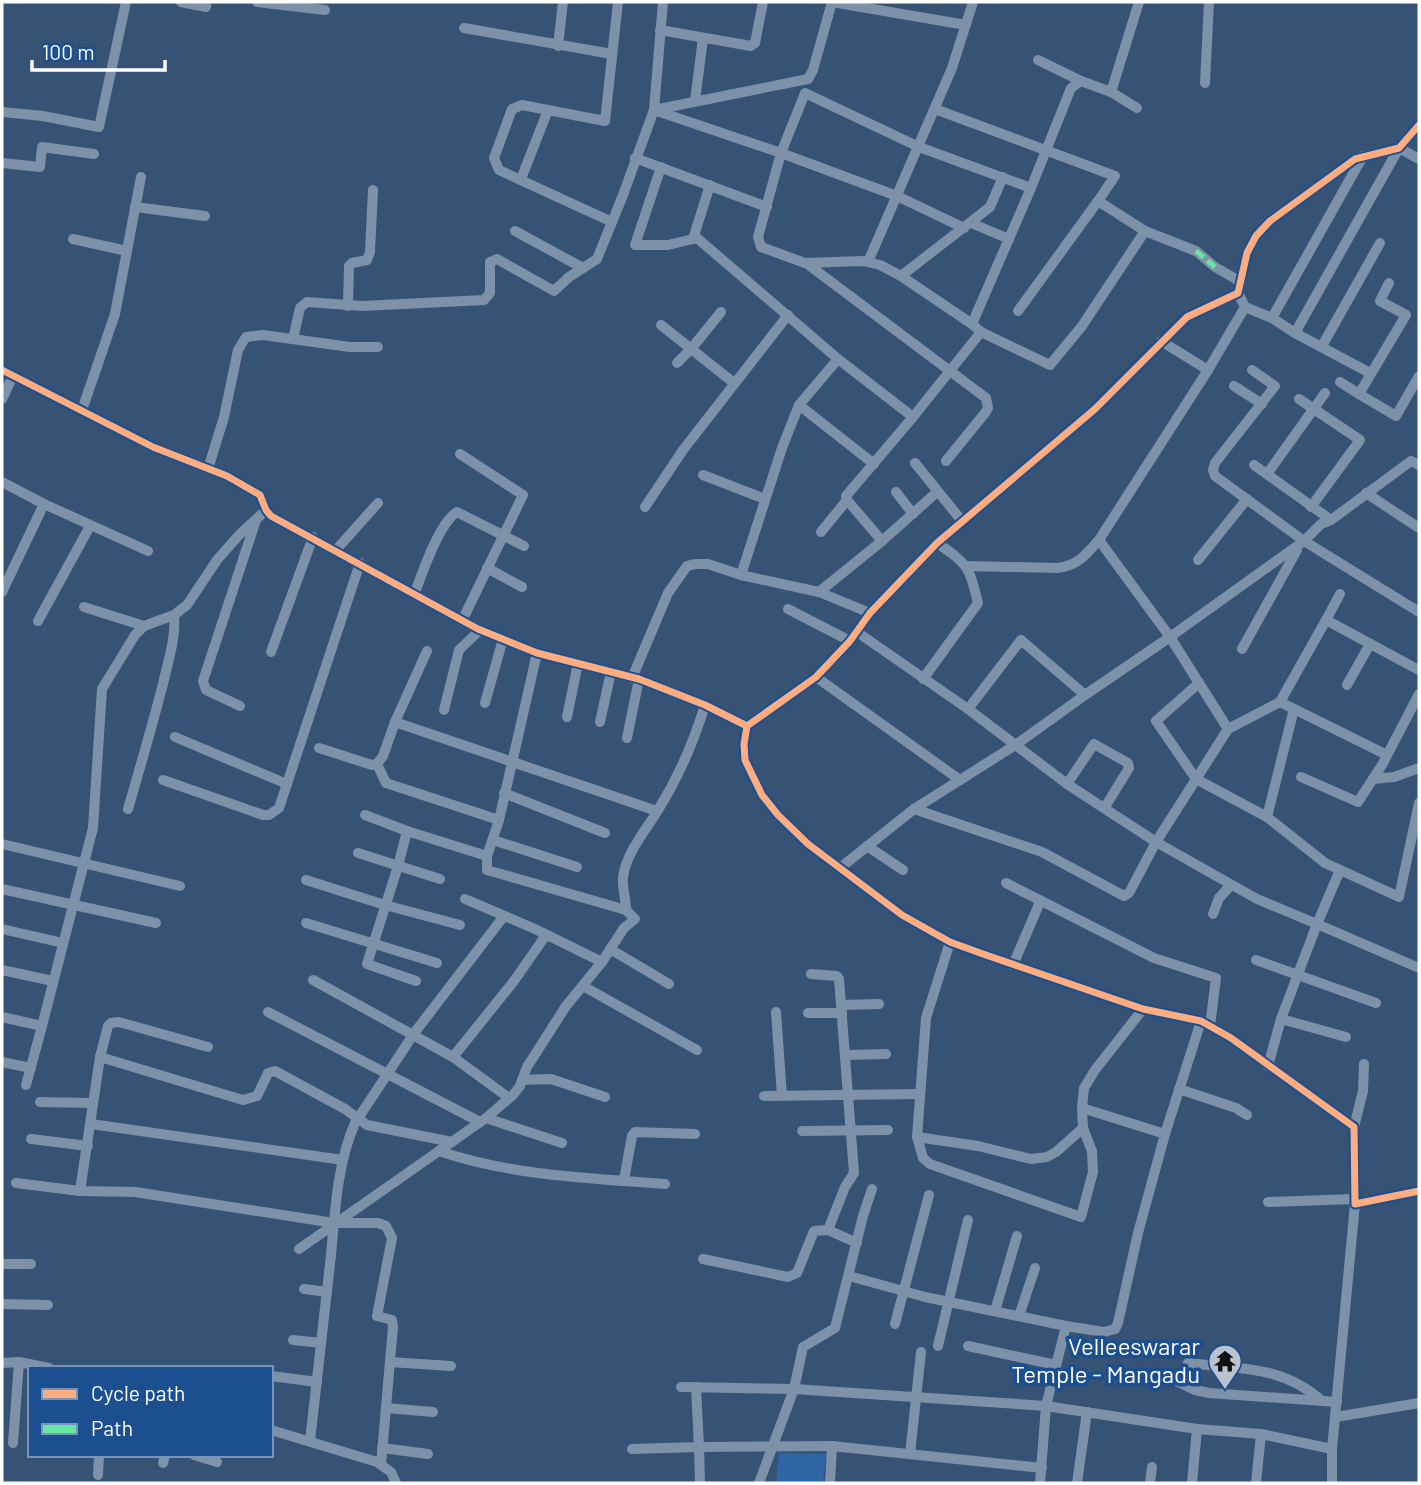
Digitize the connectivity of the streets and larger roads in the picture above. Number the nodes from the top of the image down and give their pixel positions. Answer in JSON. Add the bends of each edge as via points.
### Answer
{"nodes":[{"id":1,"x":126,"y":2,"type":"edge"},
{"id":2,"x":181,"y":2,"type":"edge"},
{"id":3,"x":206,"y":2,"type":"edge"},
{"id":4,"x":257,"y":2,"type":"edge"},
{"id":5,"x":564,"y":2,"type":"edge"},
{"id":6,"x":618,"y":2,"type":"edge"},
{"id":7,"x":663,"y":2,"type":"edge"},
{"id":8,"x":763,"y":2,"type":"edge"},
{"id":9,"x":832,"y":2,"type":"edge"},
{"id":10,"x":973,"y":2,"type":"edge"},
{"id":11,"x":1139,"y":2,"type":"edge"},
{"id":12,"x":1209,"y":2,"type":"edge"},
{"id":13,"x":325,"y":10,"type":"dead end"},
{"id":14,"x":966,"y":25,"type":"junction"},
{"id":15,"x":464,"y":28,"type":"dead end"},
{"id":16,"x":660,"y":30,"type":"junction"},
{"id":17,"x":703,"y":38,"type":"junction"},
{"id":18,"x":558,"y":46,"type":"junction"},
{"id":19,"x":612,"y":54,"type":"junction"},
{"id":20,"x":1038,"y":60,"type":"dead end"},
{"id":21,"x":1081,"y":81,"type":"junction"},
{"id":22,"x":1205,"y":83,"type":"dead end"},
{"id":23,"x":1111,"y":92,"type":"junction"},
{"id":24,"x":695,"y":101,"type":"junction"},
{"id":25,"x":1137,"y":108,"type":"dead end"},
{"id":26,"x":935,"y":109,"type":"junction"},
{"id":27,"x":548,"y":110,"type":"junction"},
{"id":28,"x":654,"y":110,"type":"junction"},
{"id":29,"x":2,"y":112,"type":"edge"},
{"id":30,"x":1419,"y":125,"type":"edge"},
{"id":31,"x":919,"y":147,"type":"junction"},
{"id":32,"x":1399,"y":148,"type":"junction"},
{"id":33,"x":1045,"y":152,"type":"junction"},
{"id":34,"x":781,"y":153,"type":"junction"},
{"id":35,"x":94,"y":154,"type":"dead end"},
{"id":36,"x":1363,"y":156,"type":"junction"},
{"id":37,"x":635,"y":158,"type":"junction"},
{"id":38,"x":1419,"y":159,"type":"edge"},
{"id":39,"x":2,"y":163,"type":"edge"},
{"id":40,"x":661,"y":167,"type":"junction"},
{"id":41,"x":141,"y":177,"type":"dead end"},
{"id":42,"x":1003,"y":177,"type":"junction"},
{"id":43,"x":521,"y":179,"type":"junction"},
{"id":44,"x":710,"y":186,"type":"junction"},
{"id":45,"x":1031,"y":188,"type":"junction"},
{"id":46,"x":373,"y":190,"type":"dead end"},
{"id":47,"x":897,"y":196,"type":"junction"},
{"id":48,"x":1098,"y":201,"type":"junction"},
{"id":49,"x":135,"y":206,"type":"junction"},
{"id":50,"x":767,"y":206,"type":"junction"},
{"id":51,"x":205,"y":216,"type":"dead end"},
{"id":52,"x":612,"y":222,"type":"junction"},
{"id":53,"x":967,"y":226,"type":"junction"},
{"id":54,"x":515,"y":231,"type":"dead end"},
{"id":55,"x":1145,"y":231,"type":"junction"},
{"id":56,"x":73,"y":239,"type":"dead end"},
{"id":57,"x":693,"y":239,"type":"junction"},
{"id":58,"x":1009,"y":239,"type":"junction"},
{"id":59,"x":1380,"y":243,"type":"dead end"},
{"id":60,"x":127,"y":251,"type":"junction"},
{"id":61,"x":868,"y":262,"type":"junction"},
{"id":62,"x":805,"y":263,"type":"junction"},
{"id":63,"x":583,"y":268,"type":"junction"},
{"id":64,"x":901,"y":276,"type":"junction"},
{"id":65,"x":1389,"y":283,"type":"dead end"},
{"id":66,"x":1239,"y":288,"type":"junction"},
{"id":67,"x":348,"y":306,"type":"junction"},
{"id":68,"x":1245,"y":307,"type":"junction"},
{"id":69,"x":1017,"y":311,"type":"dead end"},
{"id":70,"x":721,"y":312,"type":"dead end"},
{"id":71,"x":788,"y":315,"type":"junction"},
{"id":72,"x":1272,"y":318,"type":"junction"},
{"id":73,"x":972,"y":324,"type":"junction"},
{"id":74,"x":661,"y":326,"type":"dead end"},
{"id":75,"x":981,"y":332,"type":"junction"},
{"id":76,"x":1295,"y":333,"type":"junction"},
{"id":77,"x":293,"y":339,"type":"junction"},
{"id":78,"x":1161,"y":341,"type":"junction"},
{"id":79,"x":1322,"y":346,"type":"junction"},
{"id":80,"x":378,"y":347,"type":"dead end"},
{"id":81,"x":691,"y":349,"type":"junction"},
{"id":82,"x":838,"y":359,"type":"junction"},
{"id":83,"x":677,"y":363,"type":"dead end"},
{"id":84,"x":1208,"y":369,"type":"junction"},
{"id":85,"x":2,"y":370,"type":"edge"},
{"id":86,"x":950,"y":370,"type":"junction"},
{"id":87,"x":1252,"y":370,"type":"dead end"},
{"id":88,"x":1370,"y":373,"type":"junction"},
{"id":89,"x":13,"y":376,"type":"junction"},
{"id":90,"x":1419,"y":376,"type":"edge"},
{"id":91,"x":1340,"y":382,"type":"dead end"},
{"id":92,"x":733,"y":383,"type":"junction"},
{"id":93,"x":1234,"y":386,"type":"dead end"},
{"id":94,"x":1325,"y":393,"type":"dead end"},
{"id":95,"x":1359,"y":394,"type":"junction"},
{"id":96,"x":1414,"y":396,"type":"edge"},
{"id":97,"x":2,"y":399,"type":"edge"},
{"id":98,"x":1299,"y":399,"type":"dead end"},
{"id":99,"x":1262,"y":404,"type":"junction"},
{"id":100,"x":799,"y":405,"type":"junction"},
{"id":101,"x":1314,"y":409,"type":"junction"},
{"id":102,"x":82,"y":410,"type":"junction"},
{"id":103,"x":913,"y":417,"type":"junction"},
{"id":104,"x":460,"y":454,"type":"dead end"},
{"id":105,"x":946,"y":461,"type":"dead end"},
{"id":106,"x":1417,"y":461,"type":"edge"},
{"id":107,"x":915,"y":463,"type":"dead end"},
{"id":108,"x":874,"y":464,"type":"junction"},
{"id":109,"x":1254,"y":465,"type":"dead end"},
{"id":110,"x":208,"y":469,"type":"junction"},
{"id":111,"x":1267,"y":474,"type":"junction"},
{"id":112,"x":703,"y":475,"type":"dead end"},
{"id":113,"x":2,"y":482,"type":"edge"},
{"id":114,"x":896,"y":492,"type":"dead end"},
{"id":115,"x":937,"y":492,"type":"junction"},
{"id":116,"x":1366,"y":493,"type":"junction"},
{"id":117,"x":765,"y":499,"type":"junction"},
{"id":118,"x":1247,"y":499,"type":"junction"},
{"id":119,"x":847,"y":500,"type":"junction"},
{"id":120,"x":378,"y":503,"type":"dead end"},
{"id":121,"x":44,"y":504,"type":"junction"},
{"id":122,"x":645,"y":507,"type":"dead end"},
{"id":123,"x":1311,"y":507,"type":"junction"},
{"id":124,"x":266,"y":510,"type":"junction"},
{"id":125,"x":913,"y":514,"type":"junction"},
{"id":126,"x":256,"y":519,"type":"junction"},
{"id":127,"x":1331,"y":520,"type":"junction"},
{"id":128,"x":962,"y":521,"type":"junction"},
{"id":129,"x":90,"y":527,"type":"junction"},
{"id":130,"x":1419,"y":528,"type":"edge"},
{"id":131,"x":821,"y":532,"type":"dead end"},
{"id":132,"x":504,"y":534,"type":"junction"},
{"id":133,"x":313,"y":537,"type":"junction"},
{"id":134,"x":1099,"y":540,"type":"junction"},
{"id":135,"x":882,"y":541,"type":"junction"},
{"id":136,"x":1304,"y":541,"type":"junction"},
{"id":137,"x":937,"y":543,"type":"junction"},
{"id":138,"x":524,"y":546,"type":"dead end"},
{"id":139,"x":336,"y":550,"type":"junction"},
{"id":140,"x":148,"y":551,"type":"dead end"},
{"id":141,"x":1198,"y":559,"type":"dead end"},
{"id":142,"x":360,"y":563,"type":"junction"},
{"id":143,"x":967,"y":566,"type":"junction"},
{"id":144,"x":487,"y":568,"type":"junction"},
{"id":145,"x":741,"y":575,"type":"junction"},
{"id":146,"x":522,"y":587,"type":"dead end"},
{"id":147,"x":2,"y":592,"type":"edge"},
{"id":148,"x":819,"y":592,"type":"junction"},
{"id":149,"x":415,"y":593,"type":"junction"},
{"id":150,"x":1340,"y":594,"type":"dead end"},
{"id":151,"x":84,"y":607,"type":"dead end"},
{"id":152,"x":788,"y":610,"type":"dead end"},
{"id":153,"x":1419,"y":612,"type":"edge"},
{"id":154,"x":870,"y":613,"type":"junction"},
{"id":155,"x":174,"y":615,"type":"junction"},
{"id":156,"x":1326,"y":620,"type":"junction"},
{"id":157,"x":38,"y":621,"type":"dead end"},
{"id":158,"x":462,"y":621,"type":"junction"},
{"id":159,"x":144,"y":626,"type":"junction"},
{"id":160,"x":480,"y":630,"type":"junction"},
{"id":161,"x":853,"y":636,"type":"junction"},
{"id":162,"x":1170,"y":636,"type":"junction"},
{"id":163,"x":503,"y":639,"type":"junction"},
{"id":164,"x":1370,"y":644,"type":"junction"},
{"id":165,"x":1242,"y":649,"type":"dead end"},
{"id":166,"x":427,"y":651,"type":"dead end"},
{"id":167,"x":271,"y":652,"type":"dead end"},
{"id":168,"x":537,"y":653,"type":"junction"},
{"id":169,"x":578,"y":663,"type":"junction"},
{"id":170,"x":1419,"y":670,"type":"edge"},
{"id":171,"x":611,"y":672,"type":"junction"},
{"id":172,"x":816,"y":677,"type":"junction"},
{"id":173,"x":636,"y":678,"type":"junction"},
{"id":174,"x":923,"y":679,"type":"junction"},
{"id":175,"x":1199,"y":683,"type":"junction"},
{"id":176,"x":1347,"y":685,"type":"dead end"},
{"id":177,"x":1419,"y":694,"type":"edge"},
{"id":178,"x":1085,"y":695,"type":"junction"},
{"id":179,"x":1280,"y":702,"type":"junction"},
{"id":180,"x":485,"y":703,"type":"dead end"},
{"id":181,"x":705,"y":705,"type":"junction"},
{"id":182,"x":240,"y":706,"type":"dead end"},
{"id":183,"x":968,"y":709,"type":"junction"},
{"id":184,"x":1294,"y":709,"type":"junction"},
{"id":185,"x":444,"y":710,"type":"dead end"},
{"id":186,"x":567,"y":717,"type":"dead end"},
{"id":187,"x":394,"y":722,"type":"junction"},
{"id":188,"x":600,"y":722,"type":"dead end"},
{"id":189,"x":747,"y":726,"type":"junction"},
{"id":190,"x":1228,"y":729,"type":"junction"},
{"id":191,"x":175,"y":737,"type":"dead end"},
{"id":192,"x":627,"y":738,"type":"dead end"},
{"id":193,"x":1017,"y":744,"type":"junction"},
{"id":194,"x":319,"y":748,"type":"dead end"},
{"id":195,"x":1387,"y":755,"type":"junction"},
{"id":196,"x":510,"y":761,"type":"junction"},
{"id":197,"x":377,"y":764,"type":"junction"},
{"id":198,"x":1419,"y":768,"type":"edge"},
{"id":199,"x":1301,"y":777,"type":"dead end"},
{"id":200,"x":1196,"y":779,"type":"junction"},
{"id":201,"x":1373,"y":779,"type":"junction"},
{"id":202,"x":163,"y":780,"type":"dead end"},
{"id":203,"x":960,"y":780,"type":"junction"},
{"id":204,"x":287,"y":784,"type":"junction"},
{"id":205,"x":1067,"y":784,"type":"junction"},
{"id":206,"x":504,"y":793,"type":"junction"},
{"id":207,"x":1419,"y":803,"type":"edge"},
{"id":208,"x":1105,"y":807,"type":"junction"},
{"id":209,"x":128,"y":809,"type":"dead end"},
{"id":210,"x":914,"y":809,"type":"junction"},
{"id":211,"x":657,"y":811,"type":"junction"},
{"id":212,"x":365,"y":815,"type":"dead end"},
{"id":213,"x":1266,"y":817,"type":"junction"},
{"id":214,"x":499,"y":820,"type":"junction"},
{"id":215,"x":407,"y":831,"type":"junction"},
{"id":216,"x":605,"y":833,"type":"dead end"},
{"id":217,"x":493,"y":840,"type":"junction"},
{"id":218,"x":1156,"y":842,"type":"junction"},
{"id":219,"x":2,"y":844,"type":"edge"},
{"id":220,"x":867,"y":846,"type":"junction"},
{"id":221,"x":358,"y":853,"type":"dead end"},
{"id":222,"x":487,"y":856,"type":"junction"},
{"id":223,"x":83,"y":865,"type":"junction"},
{"id":224,"x":398,"y":866,"type":"junction"},
{"id":225,"x":577,"y":867,"type":"dead end"},
{"id":226,"x":840,"y":867,"type":"junction"},
{"id":227,"x":903,"y":870,"type":"dead end"},
{"id":228,"x":1340,"y":870,"type":"junction"},
{"id":229,"x":440,"y":879,"type":"dead end"},
{"id":230,"x":306,"y":880,"type":"dead end"},
{"id":231,"x":1006,"y":883,"type":"dead end"},
{"id":232,"x":1231,"y":885,"type":"junction"},
{"id":233,"x":180,"y":886,"type":"dead end"},
{"id":234,"x":2,"y":889,"type":"edge"},
{"id":235,"x":465,"y":899,"type":"dead end"},
{"id":236,"x":1040,"y":902,"type":"junction"},
{"id":237,"x":73,"y":905,"type":"junction"},
{"id":238,"x":385,"y":905,"type":"junction"},
{"id":239,"x":626,"y":909,"type":"junction"},
{"id":240,"x":1213,"y":914,"type":"dead end"},
{"id":241,"x":504,"y":916,"type":"junction"},
{"id":242,"x":156,"y":923,"type":"dead end"},
{"id":243,"x":306,"y":923,"type":"dead end"},
{"id":244,"x":1317,"y":924,"type":"junction"},
{"id":245,"x":460,"y":925,"type":"dead end"},
{"id":246,"x":2,"y":929,"type":"edge"},
{"id":247,"x":546,"y":934,"type":"junction"},
{"id":248,"x":373,"y":942,"type":"junction"},
{"id":249,"x":950,"y":942,"type":"junction"},
{"id":250,"x":63,"y":943,"type":"junction"},
{"id":251,"x":610,"y":949,"type":"junction"},
{"id":252,"x":1256,"y":960,"type":"dead end"},
{"id":253,"x":602,"y":962,"type":"junction"},
{"id":254,"x":438,"y":963,"type":"dead end"},
{"id":255,"x":1013,"y":965,"type":"junction"},
{"id":256,"x":1419,"y":968,"type":"edge"},
{"id":257,"x":2,"y":970,"type":"edge"},
{"id":258,"x":811,"y":974,"type":"dead end"},
{"id":259,"x":1297,"y":975,"type":"junction"},
{"id":260,"x":313,"y":980,"type":"dead end"},
{"id":261,"x":53,"y":981,"type":"junction"},
{"id":262,"x":416,"y":981,"type":"dead end"},
{"id":263,"x":669,"y":984,"type":"dead end"},
{"id":264,"x":583,"y":986,"type":"junction"},
{"id":265,"x":1376,"y":1003,"type":"dead end"},
{"id":266,"x":879,"y":1004,"type":"dead end"},
{"id":267,"x":842,"y":1009,"type":"junction"},
{"id":268,"x":1143,"y":1009,"type":"junction"},
{"id":269,"x":268,"y":1012,"type":"dead end"},
{"id":270,"x":776,"y":1012,"type":"dead end"},
{"id":271,"x":808,"y":1013,"type":"dead end"},
{"id":272,"x":2,"y":1017,"type":"edge"},
{"id":273,"x":1281,"y":1019,"type":"junction"},
{"id":274,"x":1205,"y":1024,"type":"junction"},
{"id":275,"x":41,"y":1026,"type":"junction"},
{"id":276,"x":413,"y":1035,"type":"junction"},
{"id":277,"x":1346,"y":1037,"type":"dead end"},
{"id":278,"x":208,"y":1048,"type":"dead end"},
{"id":279,"x":697,"y":1050,"type":"dead end"},
{"id":280,"x":886,"y":1054,"type":"dead end"},
{"id":281,"x":845,"y":1055,"type":"junction"},
{"id":282,"x":453,"y":1056,"type":"junction"},
{"id":283,"x":100,"y":1057,"type":"junction"},
{"id":284,"x":2,"y":1062,"type":"edge"},
{"id":285,"x":1364,"y":1065,"type":"dead end"},
{"id":286,"x":1268,"y":1066,"type":"junction"},
{"id":287,"x":31,"y":1068,"type":"junction"},
{"id":288,"x":389,"y":1075,"type":"junction"},
{"id":289,"x":522,"y":1080,"type":"junction"},
{"id":290,"x":26,"y":1085,"type":"dead end"},
{"id":291,"x":1179,"y":1089,"type":"junction"},
{"id":292,"x":848,"y":1094,"type":"junction"},
{"id":293,"x":920,"y":1094,"type":"junction"},
{"id":294,"x":764,"y":1096,"type":"dead end"},
{"id":295,"x":782,"y":1096,"type":"junction"},
{"id":296,"x":605,"y":1097,"type":"dead end"},
{"id":297,"x":509,"y":1098,"type":"junction"},
{"id":298,"x":40,"y":1102,"type":"dead end"},
{"id":299,"x":93,"y":1103,"type":"junction"},
{"id":300,"x":1082,"y":1108,"type":"junction"},
{"id":301,"x":1247,"y":1115,"type":"dead end"},
{"id":302,"x":358,"y":1119,"type":"junction"},
{"id":303,"x":483,"y":1120,"type":"junction"},
{"id":304,"x":91,"y":1124,"type":"junction"},
{"id":305,"x":1354,"y":1127,"type":"junction"},
{"id":306,"x":1083,"y":1128,"type":"junction"},
{"id":307,"x":850,"y":1130,"type":"junction"},
{"id":308,"x":888,"y":1130,"type":"dead end"},
{"id":309,"x":802,"y":1131,"type":"dead end"},
{"id":310,"x":695,"y":1134,"type":"dead end"},
{"id":311,"x":1165,"y":1134,"type":"junction"},
{"id":312,"x":917,"y":1138,"type":"junction"},
{"id":313,"x":31,"y":1139,"type":"dead end"},
{"id":314,"x":452,"y":1142,"type":"junction"},
{"id":315,"x":562,"y":1143,"type":"dead end"},
{"id":316,"x":88,"y":1146,"type":"junction"},
{"id":317,"x":439,"y":1151,"type":"junction"},
{"id":318,"x":343,"y":1160,"type":"junction"},
{"id":319,"x":624,"y":1181,"type":"junction"},
{"id":320,"x":16,"y":1183,"type":"dead end"},
{"id":321,"x":665,"y":1184,"type":"dead end"},
{"id":322,"x":872,"y":1189,"type":"dead end"},
{"id":323,"x":80,"y":1191,"type":"junction"},
{"id":324,"x":1419,"y":1191,"type":"edge"},
{"id":325,"x":929,"y":1195,"type":"dead end"},
{"id":326,"x":1268,"y":1202,"type":"dead end"},
{"id":327,"x":1355,"y":1202,"type":"junction"},
{"id":328,"x":968,"y":1220,"type":"dead end"},
{"id":329,"x":334,"y":1223,"type":"junction"},
{"id":330,"x":828,"y":1230,"type":"junction"},
{"id":331,"x":1017,"y":1236,"type":"dead end"},
{"id":332,"x":857,"y":1242,"type":"junction"},
{"id":333,"x":299,"y":1249,"type":"dead end"},
{"id":334,"x":703,"y":1259,"type":"dead end"},
{"id":335,"x":2,"y":1264,"type":"edge"},
{"id":336,"x":31,"y":1264,"type":"dead end"},
{"id":337,"x":1035,"y":1268,"type":"dead end"},
{"id":338,"x":849,"y":1276,"type":"junction"},
{"id":339,"x":304,"y":1289,"type":"dead end"},
{"id":340,"x":327,"y":1292,"type":"junction"},
{"id":341,"x":904,"y":1292,"type":"junction"},
{"id":342,"x":947,"y":1302,"type":"junction"},
{"id":343,"x":2,"y":1304,"type":"edge"},
{"id":344,"x":48,"y":1305,"type":"dead end"},
{"id":345,"x":995,"y":1311,"type":"junction"},
{"id":346,"x":1019,"y":1316,"type":"junction"},
{"id":347,"x":895,"y":1324,"type":"dead end"},
{"id":348,"x":1066,"y":1326,"type":"junction"},
{"id":349,"x":293,"y":1340,"type":"dead end"},
{"id":350,"x":321,"y":1343,"type":"junction"},
{"id":351,"x":938,"y":1346,"type":"dead end"},
{"id":352,"x":968,"y":1346,"type":"dead end"},
{"id":353,"x":921,"y":1352,"type":"dead end"},
{"id":354,"x":19,"y":1362,"type":"junction"},
{"id":355,"x":390,"y":1362,"type":"junction"},
{"id":356,"x":2,"y":1363,"type":"edge"},
{"id":357,"x":1188,"y":1363,"type":"dead end"},
{"id":358,"x":1056,"y":1365,"type":"junction"},
{"id":359,"x":39,"y":1366,"type":"edge"},
{"id":360,"x":451,"y":1366,"type":"dead end"},
{"id":361,"x":273,"y":1377,"type":"edge"},
{"id":362,"x":1168,"y":1377,"type":"dead end"},
{"id":363,"x":317,"y":1382,"type":"junction"},
{"id":364,"x":681,"y":1387,"type":"dead end"},
{"id":365,"x":696,"y":1387,"type":"junction"},
{"id":366,"x":794,"y":1389,"type":"junction"},
{"id":367,"x":916,"y":1397,"type":"junction"},
{"id":368,"x":1322,"y":1401,"type":"junction"},
{"id":369,"x":1337,"y":1402,"type":"junction"},
{"id":370,"x":1419,"y":1403,"type":"edge"},
{"id":371,"x":1046,"y":1406,"type":"junction"},
{"id":372,"x":386,"y":1408,"type":"junction"},
{"id":373,"x":433,"y":1412,"type":"dead end"},
{"id":374,"x":1087,"y":1412,"type":"junction"},
{"id":375,"x":1336,"y":1417,"type":"junction"},
{"id":376,"x":1197,"y":1429,"type":"junction"},
{"id":377,"x":273,"y":1431,"type":"edge"},
{"id":378,"x":1261,"y":1434,"type":"junction"},
{"id":379,"x":310,"y":1441,"type":"junction"},
{"id":380,"x":13,"y":1443,"type":"dead end"},
{"id":381,"x":774,"y":1446,"type":"junction"},
{"id":382,"x":832,"y":1446,"type":"junction"},
{"id":383,"x":699,"y":1447,"type":"junction"},
{"id":384,"x":382,"y":1448,"type":"junction"},
{"id":385,"x":632,"y":1449,"type":"dead end"},
{"id":386,"x":1332,"y":1449,"type":"junction"},
{"id":387,"x":428,"y":1454,"type":"dead end"},
{"id":388,"x":910,"y":1454,"type":"junction"},
{"id":389,"x":99,"y":1457,"type":"edge"},
{"id":390,"x":201,"y":1457,"type":"edge"},
{"id":391,"x":217,"y":1462,"type":"dead end"},
{"id":392,"x":381,"y":1465,"type":"junction"},
{"id":393,"x":1152,"y":1467,"type":"dead end"},
{"id":394,"x":1042,"y":1468,"type":"junction"},
{"id":395,"x":98,"y":1475,"type":"dead end"},
{"id":396,"x":396,"y":1483,"type":"edge"},
{"id":397,"x":699,"y":1483,"type":"edge"},
{"id":398,"x":759,"y":1483,"type":"edge"},
{"id":399,"x":830,"y":1483,"type":"edge"},
{"id":400,"x":1040,"y":1483,"type":"edge"},
{"id":401,"x":1077,"y":1483,"type":"edge"},
{"id":402,"x":1150,"y":1483,"type":"edge"},
{"id":403,"x":1192,"y":1483,"type":"edge"},
{"id":404,"x":1256,"y":1483,"type":"edge"},
{"id":405,"x":1332,"y":1483,"type":"edge"}],
"edges":[{"from":1,"to":29,"type":"street","via":[[99,127]]},
{"from":2,"to":3,"type":"street","via":[[206,6]]},
{"from":4,"to":13,"type":"street"},
{"from":5,"to":18,"type":"street"},
{"from":6,"to":19,"type":"street"},
{"from":7,"to":16,"type":"street"},
{"from":8,"to":17,"type":"street","via":[[753,46]]},
{"from":9,"to":14,"type":"street"},
{"from":9,"to":24,"type":"street","via":[[808,79]]},
{"from":10,"to":14,"type":"street"},
{"from":11,"to":23,"type":"street"},
{"from":12,"to":22,"type":"street"},
{"from":14,"to":26,"type":"street"},
{"from":15,"to":18,"type":"street"},
{"from":16,"to":17,"type":"street"},
{"from":16,"to":28,"type":"street"},
{"from":17,"to":24,"type":"street"},
{"from":18,"to":19,"type":"street"},
{"from":19,"to":27,"type":"street","via":[[605,121]]},
{"from":20,"to":21,"type":"street"},
{"from":21,"to":23,"type":"street"},
{"from":21,"to":33,"type":"street","via":[[1071,88]]},
{"from":23,"to":25,"type":"street"},
{"from":24,"to":28,"type":"street"},
{"from":26,"to":31,"type":"street"},
{"from":26,"to":33,"type":"street"},
{"from":27,"to":43,"type":"street"},
{"from":27,"to":43,"type":"street","via":[[522,105],[512,109],[498,143],[495,164]]},
{"from":28,"to":34,"type":"street"},
{"from":28,"to":37,"type":"street"},
{"from":30,"to":32,"type":"street"},
{"from":31,"to":34,"type":"street","via":[[805,93]]},
{"from":31,"to":42,"type":"street"},
{"from":31,"to":47,"type":"street"},
{"from":32,"to":36,"type":"street"},
{"from":32,"to":38,"type":"street"},
{"from":32,"to":76,"type":"street"},
{"from":33,"to":45,"type":"street"},
{"from":33,"to":48,"type":"street","via":[[1115,176]]},
{"from":34,"to":47,"type":"street"},
{"from":34,"to":50,"type":"street"},
{"from":35,"to":39,"type":"street","via":[[42,146],[40,167]]},
{"from":36,"to":66,"type":"street","via":[[1270,221],[1247,253]]},
{"from":36,"to":72,"type":"street"},
{"from":37,"to":40,"type":"street"},
{"from":37,"to":52,"type":"street"},
{"from":40,"to":44,"type":"street"},
{"from":40,"to":57,"type":"street","via":[[635,244],[668,245]]},
{"from":41,"to":49,"type":"street"},
{"from":42,"to":45,"type":"street"},
{"from":42,"to":53,"type":"street","via":[[990,206]]},
{"from":43,"to":52,"type":"street"},
{"from":44,"to":50,"type":"street"},
{"from":44,"to":57,"type":"street"},
{"from":45,"to":58,"type":"street"},
{"from":46,"to":67,"type":"street","via":[[370,252],[367,260],[349,266]]},
{"from":47,"to":53,"type":"street"},
{"from":47,"to":61,"type":"street"},
{"from":48,"to":55,"type":"street"},
{"from":48,"to":69,"type":"street"},
{"from":49,"to":51,"type":"street"},
{"from":49,"to":60,"type":"street"},
{"from":50,"to":62,"type":"street","via":[[758,237],[761,247]]},
{"from":52,"to":63,"type":"street","via":[[597,259]]},
{"from":53,"to":58,"type":"street"},
{"from":53,"to":64,"type":"street"},
{"from":54,"to":63,"type":"street"},
{"from":55,"to":66,"type":"street","via":[[1196,251]]},
{"from":55,"to":75,"type":"street","via":[[1082,326],[1050,365]]},
{"from":56,"to":60,"type":"street"},
{"from":57,"to":71,"type":"street","via":[[698,238]]},
{"from":58,"to":73,"type":"street"},
{"from":59,"to":79,"type":"street"},
{"from":60,"to":102,"type":"street","via":[[109,334]]},
{"from":61,"to":62,"type":"street"},
{"from":61,"to":64,"type":"street"},
{"from":62,"to":86,"type":"street"},
{"from":63,"to":67,"type":"street","via":[[554,291],[493,259],[490,293],[484,300]]},
{"from":64,"to":73,"type":"street"},
{"from":65,"to":88,"type":"street","via":[[1380,301],[1406,315]]},
{"from":66,"to":68,"type":"street"},
{"from":66,"to":78,"type":"street","via":[[1186,317]]},
{"from":67,"to":77,"type":"street","via":[[307,302],[300,308]]},
{"from":68,"to":72,"type":"street"},
{"from":68,"to":84,"type":"street"},
{"from":70,"to":81,"type":"street"},
{"from":71,"to":82,"type":"street"},
{"from":71,"to":92,"type":"street"},
{"from":72,"to":76,"type":"street"},
{"from":73,"to":75,"type":"street"},
{"from":74,"to":81,"type":"street"},
{"from":75,"to":86,"type":"street"},
{"from":76,"to":79,"type":"street"},
{"from":77,"to":80,"type":"street"},
{"from":77,"to":110,"type":"street","via":[[263,335],[241,342]]},
{"from":78,"to":84,"type":"street"},
{"from":78,"to":128,"type":"street","via":[[1095,409]]},
{"from":79,"to":88,"type":"street"},
{"from":81,"to":83,"type":"street"},
{"from":81,"to":92,"type":"street"},
{"from":82,"to":100,"type":"street"},
{"from":82,"to":103,"type":"street"},
{"from":84,"to":134,"type":"street"},
{"from":85,"to":89,"type":"street"},
{"from":86,"to":103,"type":"street"},
{"from":86,"to":105,"type":"street","via":[[986,398],[988,408]]},
{"from":87,"to":99,"type":"street","via":[[1275,386]]},
{"from":88,"to":95,"type":"street"},
{"from":89,"to":97,"type":"street"},
{"from":89,"to":102,"type":"street"},
{"from":90,"to":96,"type":"street"},
{"from":91,"to":95,"type":"street"},
{"from":92,"to":122,"type":"street"},
{"from":93,"to":99,"type":"street"},
{"from":94,"to":101,"type":"street"},
{"from":95,"to":96,"type":"street","via":[[1396,416]]},
{"from":98,"to":101,"type":"street"},
{"from":99,"to":118,"type":"street","via":[[1213,466],[1216,476]]},
{"from":100,"to":108,"type":"street"},
{"from":100,"to":117,"type":"street"},
{"from":101,"to":111,"type":"street"},
{"from":101,"to":123,"type":"street","via":[[1357,436],[1360,443]]},
{"from":102,"to":110,"type":"street"},
{"from":103,"to":108,"type":"street"},
{"from":104,"to":132,"type":"street","via":[[523,495]]},
{"from":106,"to":116,"type":"street"},
{"from":107,"to":115,"type":"street"},
{"from":108,"to":119,"type":"street"},
{"from":109,"to":111,"type":"street"},
{"from":110,"to":124,"type":"street","via":[[260,495]]},
{"from":111,"to":123,"type":"street"},
{"from":112,"to":117,"type":"street"},
{"from":113,"to":121,"type":"street"},
{"from":114,"to":125,"type":"street"},
{"from":115,"to":125,"type":"street"},
{"from":115,"to":128,"type":"street"},
{"from":116,"to":127,"type":"street"},
{"from":116,"to":130,"type":"street"},
{"from":117,"to":145,"type":"street"},
{"from":118,"to":136,"type":"street"},
{"from":118,"to":141,"type":"street"},
{"from":119,"to":131,"type":"street"},
{"from":119,"to":135,"type":"street"},
{"from":120,"to":139,"type":"street"},
{"from":121,"to":129,"type":"street"},
{"from":121,"to":147,"type":"street"},
{"from":123,"to":127,"type":"street"},
{"from":124,"to":126,"type":"street"},
{"from":124,"to":133,"type":"street"},
{"from":125,"to":135,"type":"street"},
{"from":126,"to":155,"type":"street","via":[[217,560],[195,596]]},
{"from":126,"to":182,"type":"street","via":[[204,681],[206,690]]},
{"from":127,"to":136,"type":"street"},
{"from":128,"to":137,"type":"street"},
{"from":129,"to":140,"type":"street"},
{"from":129,"to":157,"type":"street"},
{"from":132,"to":138,"type":"street"},
{"from":132,"to":144,"type":"street"},
{"from":132,"to":149,"type":"street","via":[[461,513],[453,514],[429,555]]},
{"from":133,"to":139,"type":"street"},
{"from":133,"to":167,"type":"street"},
{"from":134,"to":143,"type":"street","via":[[1072,567]]},
{"from":134,"to":162,"type":"street"},
{"from":135,"to":148,"type":"street"},
{"from":136,"to":153,"type":"street"},
{"from":136,"to":162,"type":"street"},
{"from":136,"to":165,"type":"street"},
{"from":137,"to":143,"type":"street"},
{"from":137,"to":154,"type":"street"},
{"from":139,"to":142,"type":"street"},
{"from":142,"to":149,"type":"street"},
{"from":142,"to":204,"type":"street"},
{"from":143,"to":174,"type":"street","via":[[978,603]]},
{"from":144,"to":146,"type":"street"},
{"from":144,"to":158,"type":"street"},
{"from":145,"to":148,"type":"street"},
{"from":145,"to":173,"type":"street","via":[[708,564],[687,566],[668,593]]},
{"from":148,"to":154,"type":"street"},
{"from":149,"to":158,"type":"street"},
{"from":150,"to":156,"type":"street"},
{"from":151,"to":159,"type":"street"},
{"from":152,"to":161,"type":"street"},
{"from":154,"to":161,"type":"street"},
{"from":155,"to":159,"type":"street"},
{"from":155,"to":209,"type":"street","via":[[172,645]]},
{"from":156,"to":164,"type":"street"},
{"from":156,"to":179,"type":"street"},
{"from":158,"to":160,"type":"street"},
{"from":159,"to":223,"type":"street","via":[[102,689],[93,828]]},
{"from":160,"to":163,"type":"street"},
{"from":160,"to":185,"type":"street","via":[[458,650]]},
{"from":161,"to":172,"type":"street"},
{"from":161,"to":174,"type":"street"},
{"from":162,"to":175,"type":"street"},
{"from":162,"to":178,"type":"street"},
{"from":163,"to":168,"type":"street"},
{"from":163,"to":180,"type":"street"},
{"from":164,"to":170,"type":"street"},
{"from":164,"to":176,"type":"street"},
{"from":166,"to":187,"type":"street"},
{"from":168,"to":169,"type":"street"},
{"from":168,"to":196,"type":"street"},
{"from":169,"to":171,"type":"street"},
{"from":169,"to":186,"type":"street"},
{"from":171,"to":173,"type":"street"},
{"from":171,"to":188,"type":"street"},
{"from":172,"to":189,"type":"street"},
{"from":172,"to":203,"type":"street"},
{"from":173,"to":181,"type":"street"},
{"from":173,"to":192,"type":"street"},
{"from":174,"to":183,"type":"street"},
{"from":175,"to":190,"type":"street"},
{"from":175,"to":200,"type":"street","via":[[1156,721]]},
{"from":177,"to":195,"type":"street"},
{"from":178,"to":183,"type":"street","via":[[1021,640]]},
{"from":178,"to":193,"type":"street"},
{"from":179,"to":184,"type":"street"},
{"from":179,"to":190,"type":"street"},
{"from":181,"to":189,"type":"street"},
{"from":181,"to":211,"type":"street"},
{"from":183,"to":193,"type":"street"},
{"from":184,"to":195,"type":"street"},
{"from":184,"to":213,"type":"street"},
{"from":187,"to":196,"type":"street"},
{"from":187,"to":197,"type":"street"},
{"from":189,"to":226,"type":"street","via":[[745,760],[762,795],[808,844]]},
{"from":190,"to":200,"type":"street"},
{"from":191,"to":204,"type":"street"},
{"from":193,"to":203,"type":"street"},
{"from":193,"to":205,"type":"street"},
{"from":194,"to":197,"type":"street"},
{"from":195,"to":201,"type":"street"},
{"from":196,"to":206,"type":"street"},
{"from":196,"to":211,"type":"street"},
{"from":197,"to":214,"type":"street","via":[[386,783]]},
{"from":198,"to":201,"type":"street"},
{"from":199,"to":201,"type":"street","via":[[1358,802]]},
{"from":200,"to":213,"type":"street"},
{"from":200,"to":218,"type":"street"},
{"from":202,"to":204,"type":"street","via":[[263,815],[279,808]]},
{"from":203,"to":210,"type":"street"},
{"from":205,"to":208,"type":"street"},
{"from":205,"to":208,"type":"street","via":[[1094,744],[1128,763]]},
{"from":206,"to":214,"type":"street"},
{"from":206,"to":216,"type":"street"},
{"from":207,"to":228,"type":"street","via":[[1399,897]]},
{"from":208,"to":218,"type":"street"},
{"from":210,"to":218,"type":"street","via":[[1042,852],[1124,896]]},
{"from":210,"to":220,"type":"street"},
{"from":211,"to":239,"type":"street","via":[[629,855],[623,879]]},
{"from":212,"to":215,"type":"street"},
{"from":213,"to":228,"type":"street"},
{"from":214,"to":217,"type":"street"},
{"from":215,"to":222,"type":"street"},
{"from":215,"to":224,"type":"street"},
{"from":217,"to":222,"type":"street"},
{"from":217,"to":225,"type":"street"},
{"from":218,"to":232,"type":"street"},
{"from":219,"to":223,"type":"street"},
{"from":220,"to":226,"type":"street"},
{"from":220,"to":227,"type":"street"},
{"from":221,"to":224,"type":"street"},
{"from":222,"to":239,"type":"street","via":[[487,870]]},
{"from":223,"to":233,"type":"street"},
{"from":223,"to":237,"type":"street"},
{"from":224,"to":229,"type":"street"},
{"from":224,"to":238,"type":"street"},
{"from":226,"to":249,"type":"street","via":[[902,915]]},
{"from":228,"to":244,"type":"street"},
{"from":230,"to":238,"type":"street"},
{"from":231,"to":236,"type":"street"},
{"from":232,"to":240,"type":"street"},
{"from":232,"to":244,"type":"street"},
{"from":234,"to":237,"type":"street"},
{"from":235,"to":241,"type":"street"},
{"from":236,"to":255,"type":"street"},
{"from":236,"to":274,"type":"street","via":[[1154,958],[1216,978]]},
{"from":237,"to":242,"type":"street"},
{"from":237,"to":250,"type":"street"},
{"from":238,"to":245,"type":"street"},
{"from":238,"to":248,"type":"street"},
{"from":239,"to":251,"type":"street","via":[[635,919]]},
{"from":241,"to":247,"type":"street"},
{"from":241,"to":276,"type":"street"},
{"from":243,"to":248,"type":"street"},
{"from":244,"to":256,"type":"street"},
{"from":244,"to":259,"type":"street"},
{"from":246,"to":250,"type":"street"},
{"from":247,"to":253,"type":"street"},
{"from":247,"to":282,"type":"street"},
{"from":248,"to":254,"type":"street"},
{"from":248,"to":262,"type":"street","via":[[368,965]]},
{"from":249,"to":255,"type":"street"},
{"from":249,"to":293,"type":"street","via":[[926,1018]]},
{"from":250,"to":261,"type":"street"},
{"from":251,"to":253,"type":"street"},
{"from":251,"to":263,"type":"street"},
{"from":252,"to":259,"type":"street"},
{"from":253,"to":264,"type":"street"},
{"from":255,"to":268,"type":"street"},
{"from":257,"to":261,"type":"street"},
{"from":258,"to":267,"type":"street","via":[[837,976]]},
{"from":259,"to":265,"type":"street"},
{"from":259,"to":273,"type":"street"},
{"from":260,"to":276,"type":"street"},
{"from":261,"to":275,"type":"street"},
{"from":264,"to":279,"type":"street"},
{"from":264,"to":289,"type":"street"},
{"from":266,"to":267,"type":"street"},
{"from":267,"to":271,"type":"street"},
{"from":267,"to":281,"type":"street"},
{"from":268,"to":274,"type":"street"},
{"from":268,"to":300,"type":"street","via":[[1095,1070],[1084,1088]]},
{"from":269,"to":288,"type":"street"},
{"from":270,"to":295,"type":"street"},
{"from":272,"to":275,"type":"street"},
{"from":273,"to":277,"type":"street"},
{"from":273,"to":286,"type":"street"},
{"from":274,"to":286,"type":"street"},
{"from":274,"to":291,"type":"street"},
{"from":275,"to":287,"type":"street"},
{"from":276,"to":282,"type":"street"},
{"from":276,"to":288,"type":"street"},
{"from":278,"to":283,"type":"street","via":[[115,1022],[108,1026]]},
{"from":280,"to":281,"type":"street"},
{"from":281,"to":292,"type":"street"},
{"from":282,"to":297,"type":"street"},
{"from":283,"to":299,"type":"street"},
{"from":283,"to":302,"type":"street","via":[[243,1100],[257,1096],[268,1073],[275,1071]]},
{"from":284,"to":287,"type":"street"},
{"from":285,"to":305,"type":"street"},
{"from":286,"to":305,"type":"street"},
{"from":287,"to":290,"type":"street"},
{"from":288,"to":302,"type":"street"},
{"from":288,"to":303,"type":"street"},
{"from":289,"to":296,"type":"street","via":[[551,1079]]},
{"from":289,"to":297,"type":"street"},
{"from":291,"to":301,"type":"street"},
{"from":291,"to":311,"type":"street"},
{"from":292,"to":293,"type":"street"},
{"from":292,"to":295,"type":"street"},
{"from":292,"to":307,"type":"street"},
{"from":293,"to":312,"type":"street"},
{"from":294,"to":295,"type":"street"},
{"from":297,"to":303,"type":"street"},
{"from":298,"to":299,"type":"street"},
{"from":299,"to":304,"type":"street"},
{"from":300,"to":306,"type":"street"},
{"from":300,"to":311,"type":"street"},
{"from":302,"to":314,"type":"street","via":[[372,1128]]},
{"from":302,"to":318,"type":"street"},
{"from":303,"to":314,"type":"street"},
{"from":303,"to":315,"type":"street"},
{"from":304,"to":316,"type":"street"},
{"from":304,"to":318,"type":"street"},
{"from":305,"to":327,"type":"street"},
{"from":306,"to":312,"type":"street","via":[[1056,1152],[1031,1159]]},
{"from":306,"to":312,"type":"street","via":[[1092,1151],[1093,1172],[1081,1217],[930,1164],[923,1158]]},
{"from":307,"to":308,"type":"street"},
{"from":307,"to":309,"type":"street"},
{"from":307,"to":330,"type":"street","via":[[854,1173]]},
{"from":310,"to":319,"type":"street","via":[[635,1132]]},
{"from":311,"to":348,"type":"street","via":[[1115,1329],[1104,1332]]},
{"from":313,"to":316,"type":"street"},
{"from":314,"to":317,"type":"street"},
{"from":316,"to":323,"type":"street"},
{"from":317,"to":319,"type":"street","via":[[517,1170]]},
{"from":317,"to":329,"type":"street"},
{"from":318,"to":329,"type":"street"},
{"from":319,"to":321,"type":"street"},
{"from":320,"to":323,"type":"street"},
{"from":322,"to":332,"type":"street"},
{"from":323,"to":329,"type":"street","via":[[135,1192]]},
{"from":324,"to":327,"type":"street"},
{"from":325,"to":341,"type":"street"},
{"from":326,"to":327,"type":"street"},
{"from":327,"to":369,"type":"street"},
{"from":328,"to":342,"type":"street"},
{"from":329,"to":333,"type":"street"},
{"from":329,"to":340,"type":"street"},
{"from":329,"to":355,"type":"street","via":[[378,1223],[390,1231],[377,1316],[391,1320]]},
{"from":330,"to":332,"type":"street"},
{"from":330,"to":334,"type":"street","via":[[814,1231],[793,1276]]},
{"from":331,"to":345,"type":"street"},
{"from":332,"to":338,"type":"street"},
{"from":335,"to":336,"type":"street"},
{"from":337,"to":346,"type":"street"},
{"from":338,"to":341,"type":"street"},
{"from":338,"to":366,"type":"street","via":[[835,1328],[803,1347]]},
{"from":339,"to":340,"type":"street"},
{"from":340,"to":350,"type":"street"},
{"from":341,"to":342,"type":"street"},
{"from":341,"to":347,"type":"street"},
{"from":342,"to":345,"type":"street"},
{"from":342,"to":351,"type":"street"},
{"from":343,"to":344,"type":"street"},
{"from":345,"to":346,"type":"street"},
{"from":346,"to":348,"type":"street"},
{"from":348,"to":358,"type":"street"},
{"from":349,"to":350,"type":"street"},
{"from":350,"to":363,"type":"street"},
{"from":352,"to":358,"type":"street"},
{"from":353,"to":367,"type":"street"},
{"from":354,"to":356,"type":"street"},
{"from":354,"to":359,"type":"street"},
{"from":354,"to":380,"type":"street"},
{"from":355,"to":360,"type":"street"},
{"from":355,"to":372,"type":"street"},
{"from":357,"to":368,"type":"street","via":[[1269,1372],[1301,1384]]},
{"from":358,"to":371,"type":"street"},
{"from":361,"to":363,"type":"street"},
{"from":362,"to":368,"type":"street","via":[[1209,1393]]},
{"from":363,"to":379,"type":"street"},
{"from":364,"to":365,"type":"street"},
{"from":365,"to":366,"type":"street"},
{"from":365,"to":383,"type":"street"},
{"from":366,"to":367,"type":"street"},
{"from":366,"to":381,"type":"street"},
{"from":367,"to":371,"type":"street"},
{"from":367,"to":388,"type":"street"},
{"from":368,"to":369,"type":"street"},
{"from":369,"to":375,"type":"street"},
{"from":370,"to":375,"type":"street"},
{"from":371,"to":374,"type":"street"},
{"from":371,"to":394,"type":"street"},
{"from":372,"to":373,"type":"street"},
{"from":372,"to":384,"type":"street"},
{"from":374,"to":376,"type":"street"},
{"from":374,"to":401,"type":"street"},
{"from":375,"to":386,"type":"street"},
{"from":376,"to":378,"type":"street"},
{"from":376,"to":403,"type":"street"},
{"from":377,"to":379,"type":"street"},
{"from":378,"to":386,"type":"street"},
{"from":378,"to":404,"type":"street"},
{"from":379,"to":392,"type":"street"},
{"from":381,"to":382,"type":"street"},
{"from":381,"to":383,"type":"street"},
{"from":381,"to":398,"type":"street"},
{"from":382,"to":388,"type":"street"},
{"from":382,"to":399,"type":"street"},
{"from":383,"to":385,"type":"street"},
{"from":383,"to":397,"type":"street"},
{"from":384,"to":387,"type":"street"},
{"from":384,"to":392,"type":"street"},
{"from":386,"to":405,"type":"street"},
{"from":388,"to":394,"type":"street"},
{"from":389,"to":395,"type":"street"},
{"from":390,"to":391,"type":"street"},
{"from":392,"to":396,"type":"street"},
{"from":393,"to":402,"type":"street"},
{"from":394,"to":400,"type":"street"}]}
